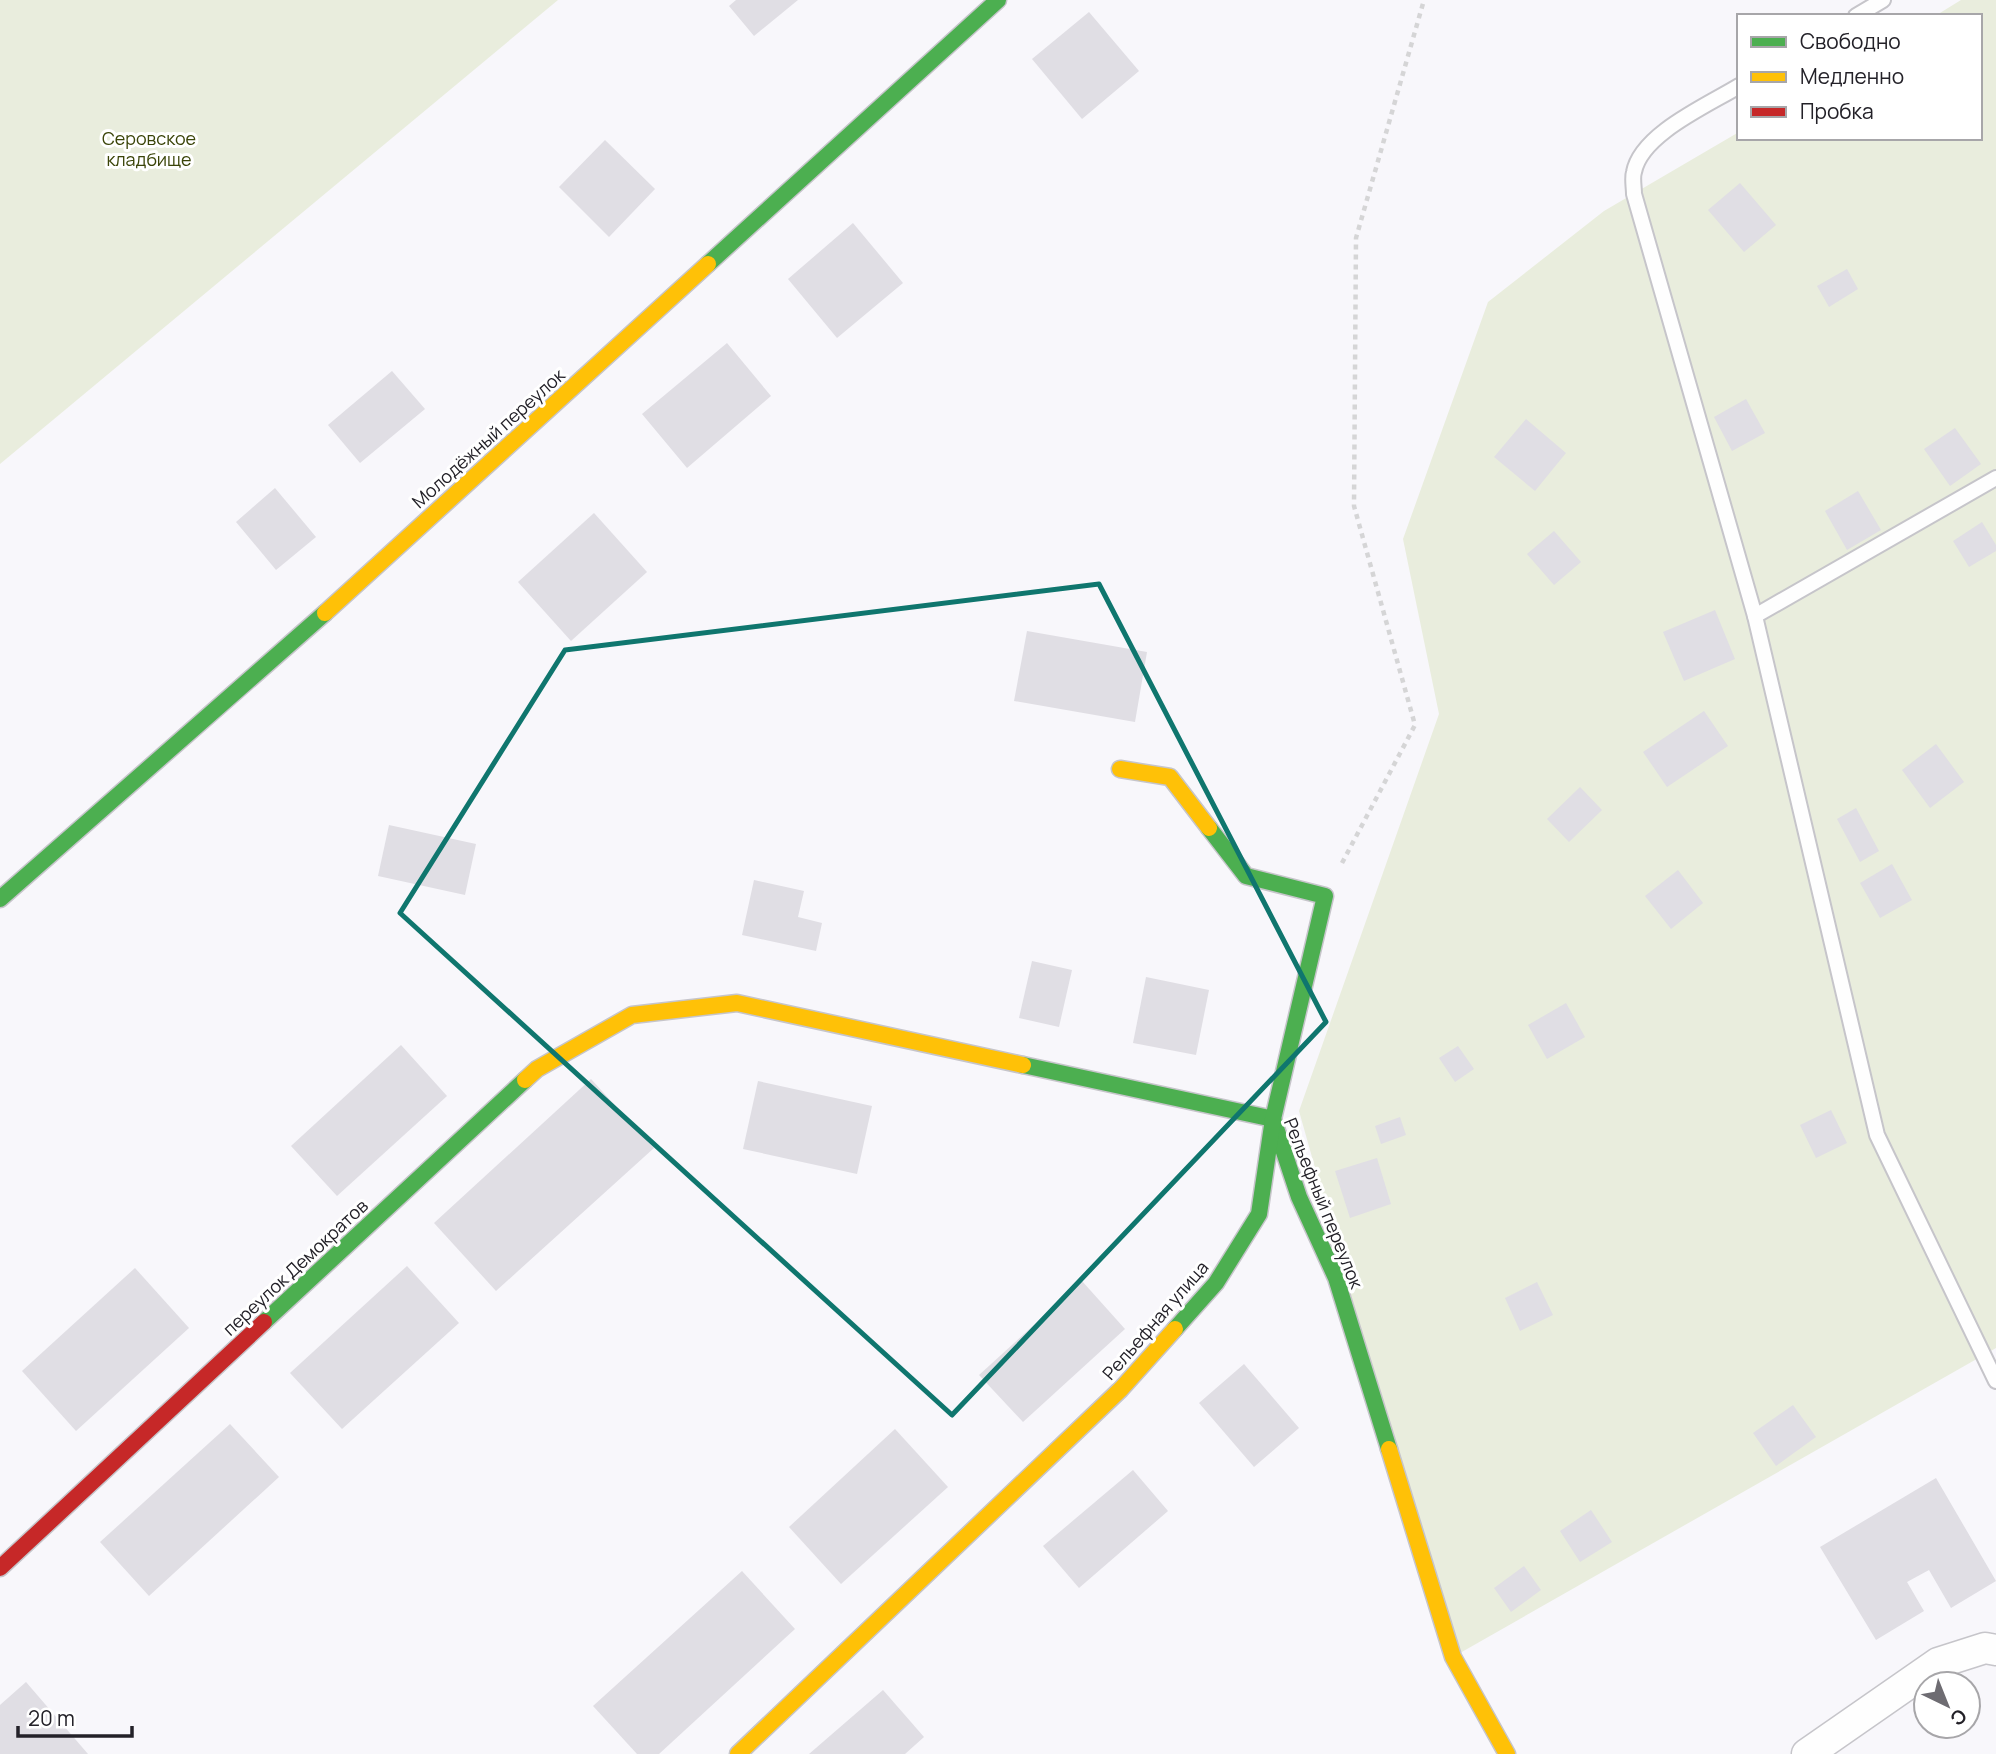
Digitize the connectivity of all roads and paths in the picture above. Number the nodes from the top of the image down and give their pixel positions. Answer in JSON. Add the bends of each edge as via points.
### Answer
{"nodes":[{"id":1,"x":998,"y":0,"type":"edge"},
{"id":2,"x":1424,"y":0,"type":"edge"},
{"id":3,"x":1883,"y":0,"type":"edge"},
{"id":4,"x":1860,"y":14,"type":"edge"},
{"id":5,"x":1737,"y":87,"type":"edge"},
{"id":6,"x":1996,"y":478,"type":"edge"},
{"id":7,"x":1755,"y":616,"type":"junction"},
{"id":8,"x":1121,"y":769,"type":"dead end"},
{"id":9,"x":1325,"y":896,"type":"junction"},
{"id":10,"x":0,"y":899,"type":"edge"},
{"id":11,"x":632,"y":1015,"type":"joint"},
{"id":12,"x":1273,"y":1119,"type":"junction"},
{"id":13,"x":1996,"y":1381,"type":"edge"},
{"id":14,"x":0,"y":1568,"type":"edge"},
{"id":15,"x":1996,"y":1650,"type":"edge"},
{"id":16,"x":738,"y":1754,"type":"edge"},
{"id":17,"x":1507,"y":1754,"type":"edge"},
{"id":18,"x":1807,"y":1754,"type":"edge"}],
"edges":[{"from":1,"to":10,"type":"street","name":"Молодёжный переулок","via":[[252,679]]},
{"from":2,"to":9,"type":"path","via":[[1356,238],[1354,506],[1415,725]]},
{"from":3,"to":4,"type":"lane"},
{"from":5,"to":7,"type":"lane","via":[[1661,133],[1642,153],[1633,172],[1634,194]]},
{"from":6,"to":7,"type":"lane"},
{"from":7,"to":13,"type":"lane","via":[[1878,1135]]},
{"from":8,"to":9,"type":"street","via":[[1170,777],[1246,876]]},
{"from":9,"to":12,"type":"street","name":"Рельефная улица"},
{"from":11,"to":12,"type":"street","name":"Рельефный переулок","via":[[737,1003]]},
{"from":11,"to":14,"type":"street","name":"переулок Демократов","via":[[537,1069]]},
{"from":12,"to":16,"type":"street","name":"Рельефная улица","via":[[1259,1214],[1216,1283],[1121,1389]]},
{"from":12,"to":17,"type":"street","name":"Рельефный переулок","via":[[1299,1197],[1336,1278],[1452,1657]]},
{"from":15,"to":18,"type":"street","via":[[1984,1648],[1938,1662]]}]}
